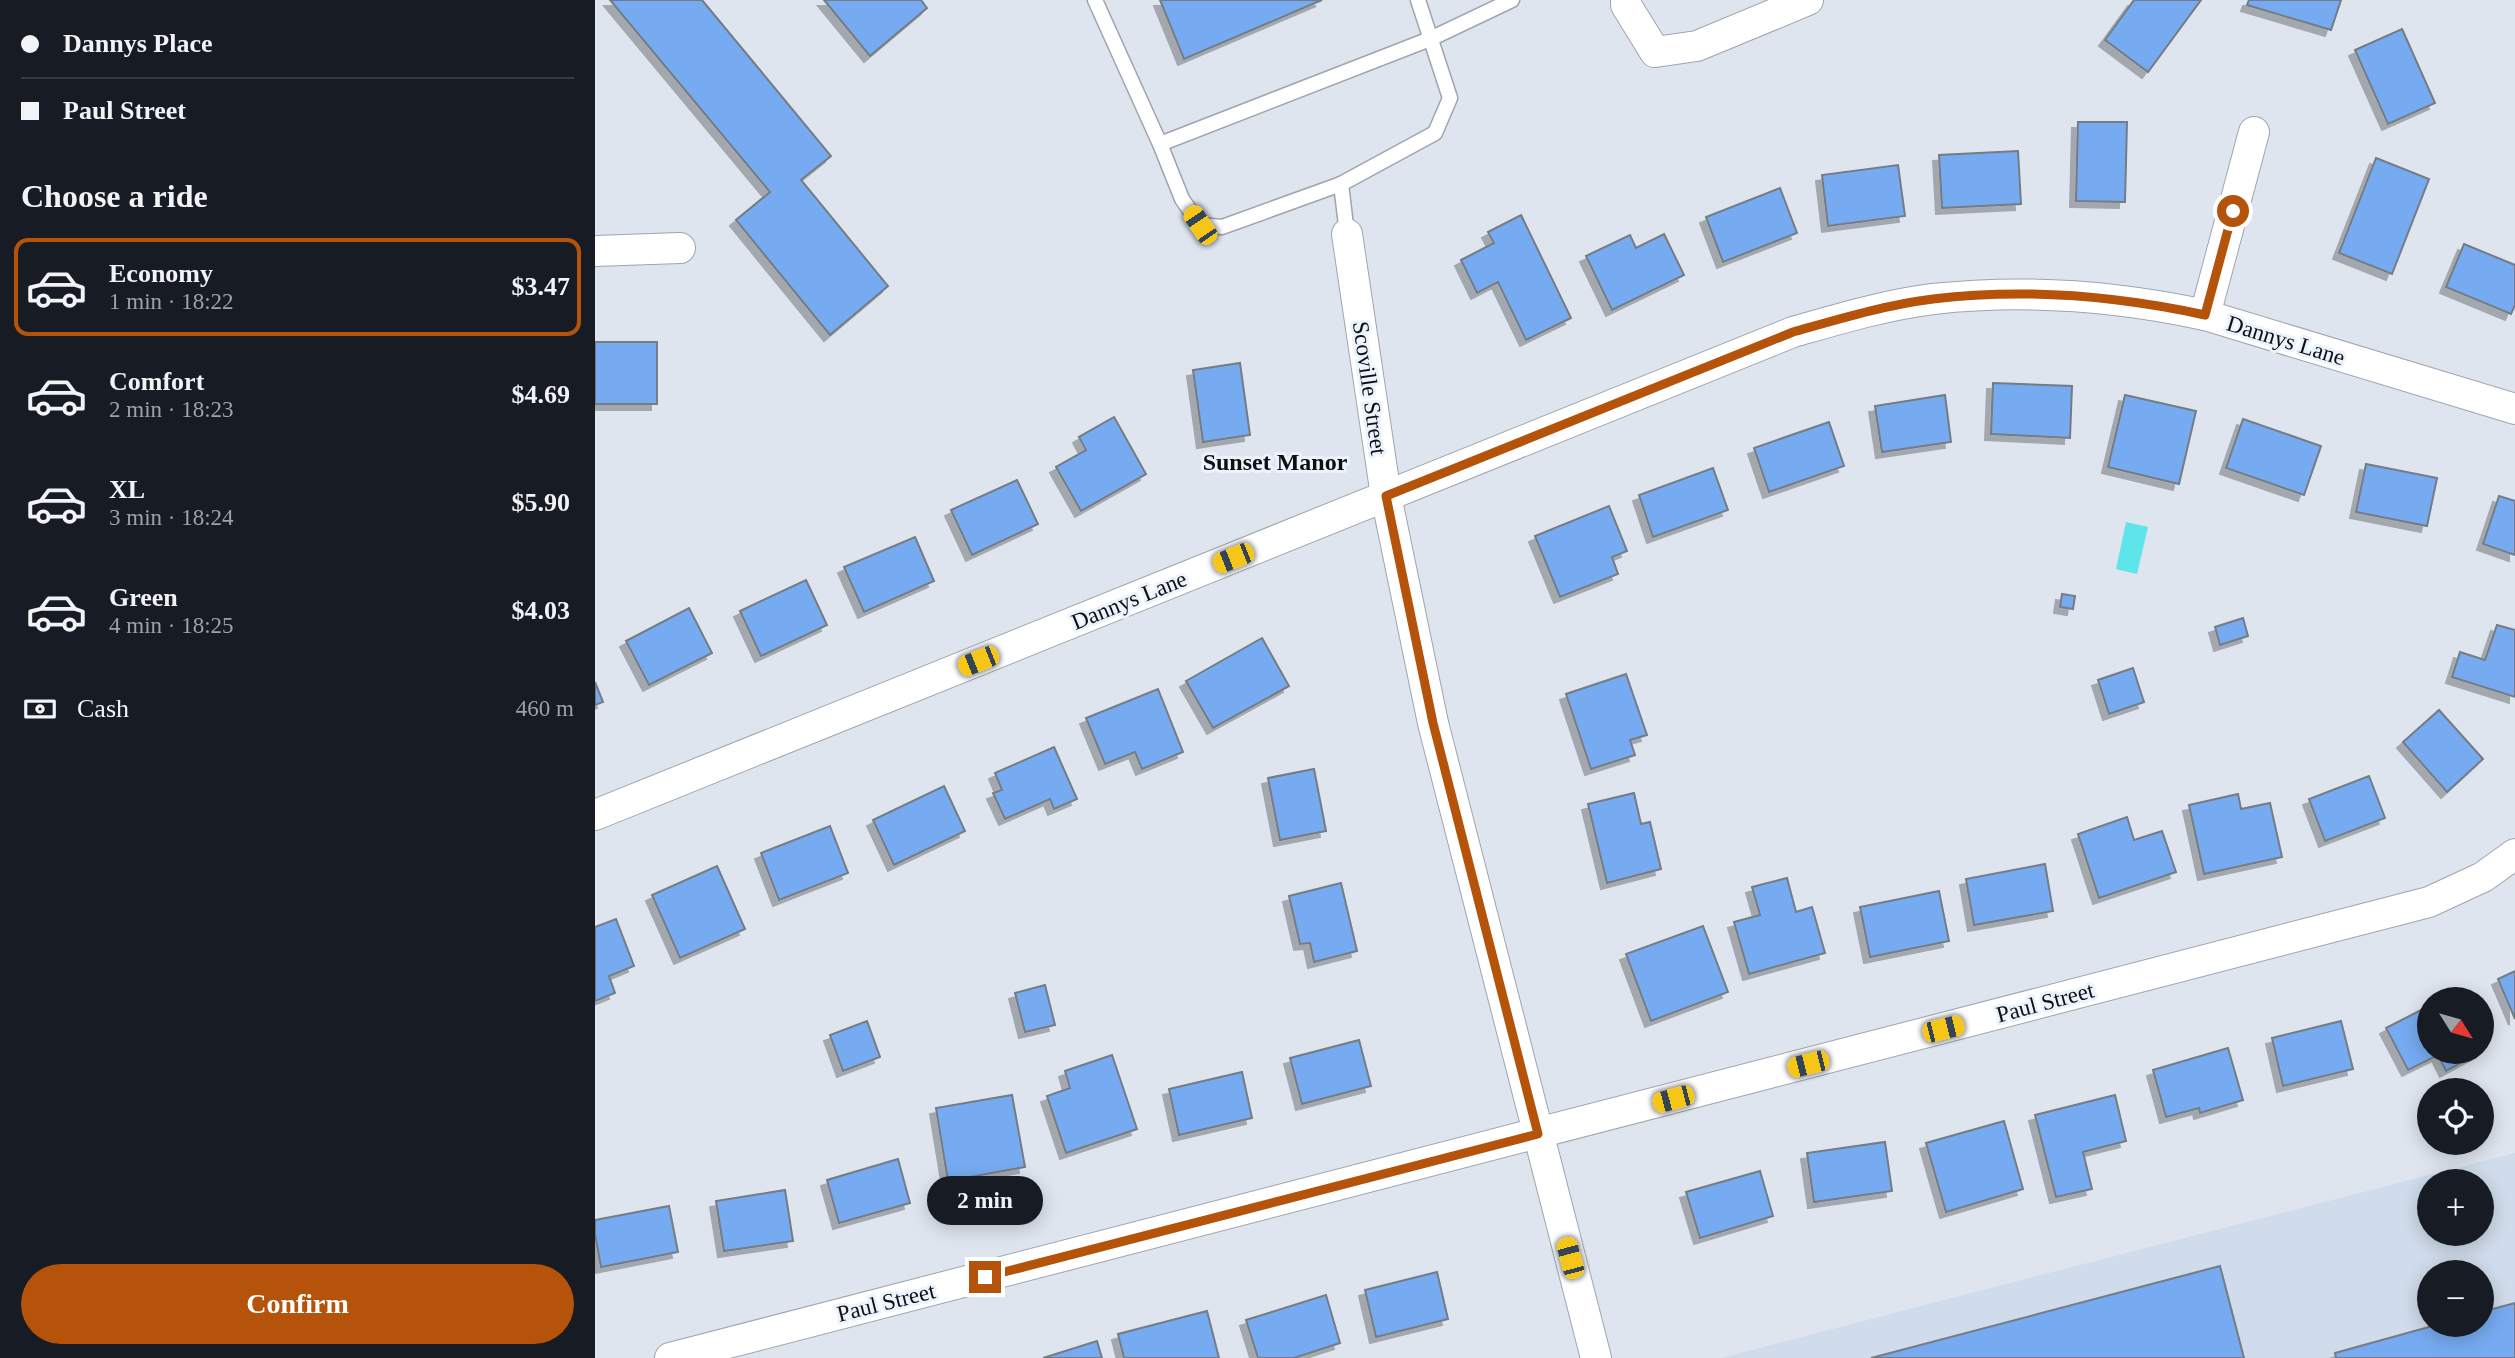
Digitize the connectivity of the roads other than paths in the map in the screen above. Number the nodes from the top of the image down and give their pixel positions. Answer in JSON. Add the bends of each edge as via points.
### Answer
{"nodes":[{"id":1,"x":1095,"y":0,"type":"edge"},
{"id":2,"x":1417,"y":0,"type":"edge"},
{"id":3,"x":1513,"y":0,"type":"edge"},
{"id":4,"x":1626,"y":0,"type":"edge"},
{"id":5,"x":1808,"y":0,"type":"edge"},
{"id":6,"x":1430,"y":39,"type":"junction"},
{"id":7,"x":2254,"y":132,"type":"dead end"},
{"id":8,"x":1160,"y":144,"type":"junction"},
{"id":9,"x":1341,"y":184,"type":"junction"},
{"id":10,"x":1347,"y":234,"type":"joint"},
{"id":11,"x":680,"y":248,"type":"dead end"},
{"id":12,"x":595,"y":251,"type":"edge"},
{"id":13,"x":2205,"y":315,"type":"junction"},
{"id":14,"x":2515,"y":409,"type":"edge"},
{"id":15,"x":1386,"y":496,"type":"junction"},
{"id":16,"x":595,"y":815,"type":"edge"},
{"id":17,"x":2515,"y":854,"type":"edge"},
{"id":18,"x":1538,"y":1134,"type":"junction"},
{"id":19,"x":670,"y":1358,"type":"edge"},
{"id":20,"x":1596,"y":1358,"type":"edge"}],
"edges":[{"from":1,"to":8,"type":"lane"},
{"from":2,"to":6,"type":"lane"},
{"from":3,"to":6,"type":"lane"},
{"from":4,"to":5,"type":"street","via":[[1655,52],[1697,46]]},
{"from":6,"to":8,"type":"lane"},
{"from":6,"to":9,"type":"lane","via":[[1450,98],[1435,133]]},
{"from":7,"to":13,"type":"street"},
{"from":8,"to":9,"type":"lane","via":[[1182,199],[1200,225],[1222,227]]},
{"from":9,"to":10,"type":"lane"},
{"from":10,"to":15,"type":"street","name":"Scoville Street"},
{"from":11,"to":12,"type":"street"},
{"from":13,"to":14,"type":"street","name":"Dannys Lane"},
{"from":13,"to":15,"type":"street","name":"Dannys Lane","via":[[2079,296],[2009,294],[1933,299],[1862,312],[1793,332]]},
{"from":15,"to":16,"type":"street","name":"Dannys Lane"},
{"from":15,"to":18,"type":"street","name":"Scoville Street","via":[[1433,723]]},
{"from":17,"to":18,"type":"street","name":"Paul Street","via":[[2483,877],[2429,902]]},
{"from":18,"to":19,"type":"street","name":"Paul Street"},
{"from":18,"to":20,"type":"street","name":"Scoville Street"}]}
